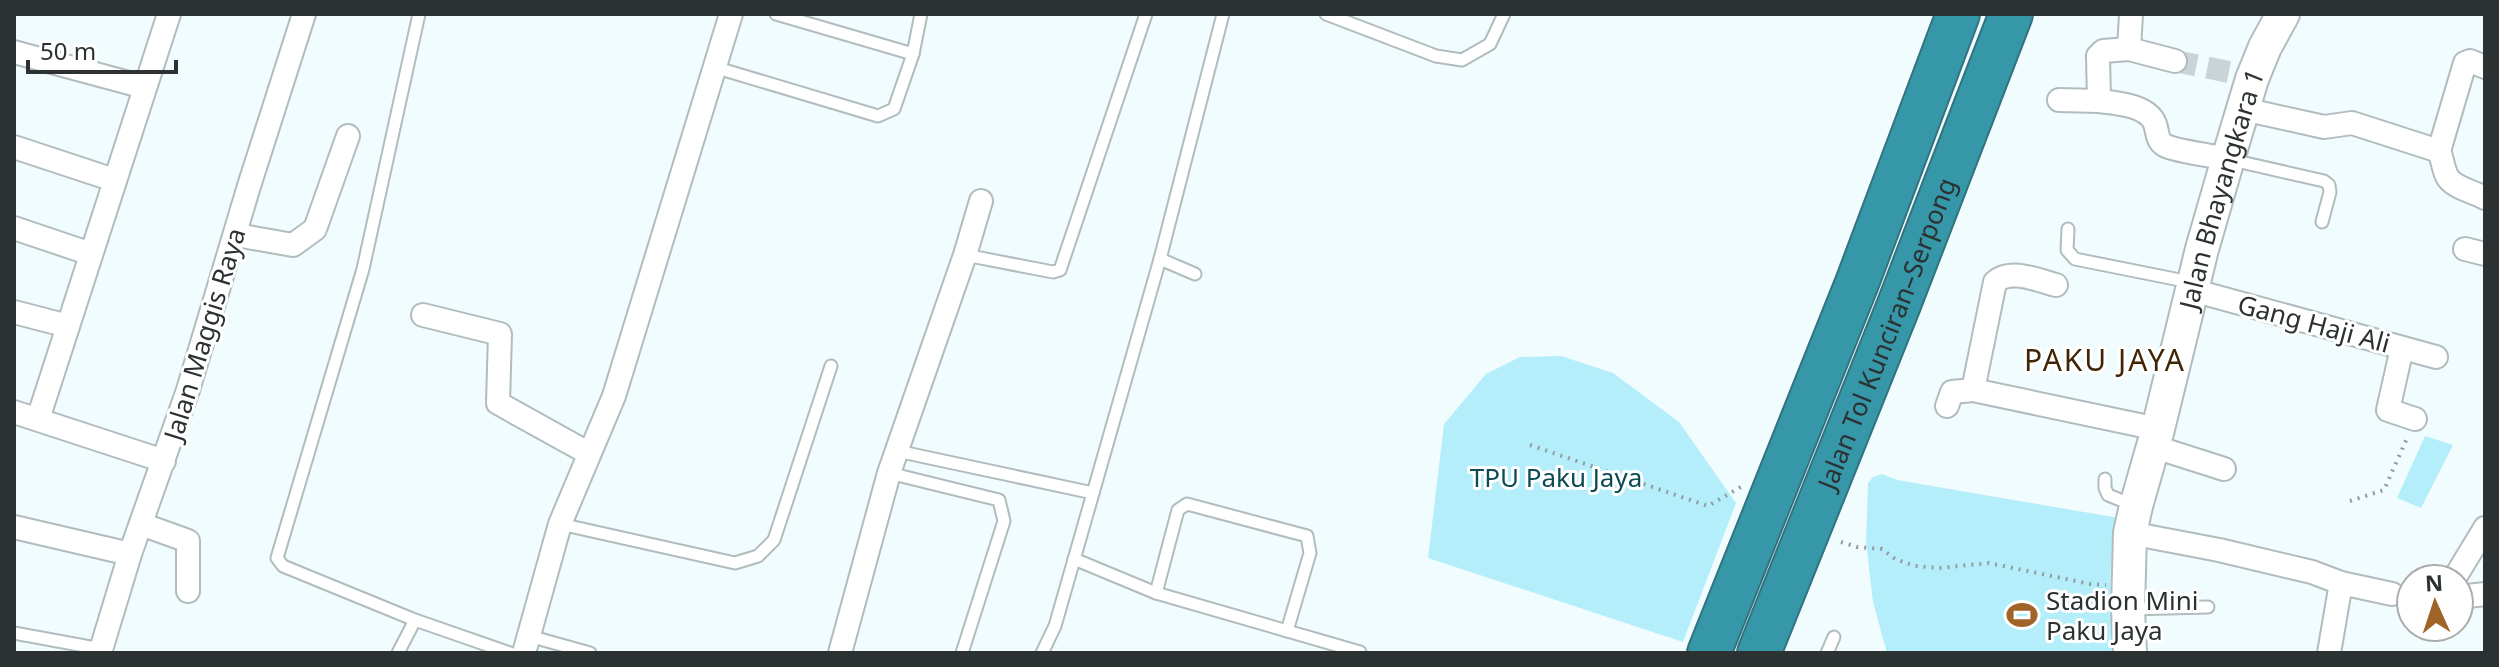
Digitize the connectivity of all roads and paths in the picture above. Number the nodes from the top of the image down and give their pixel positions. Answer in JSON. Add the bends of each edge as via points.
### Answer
{"nodes":[{"id":1,"x":169,"y":14,"type":"edge"},
{"id":2,"x":419,"y":14,"type":"edge"},
{"id":3,"x":731,"y":14,"type":"edge"},
{"id":4,"x":776,"y":14,"type":"edge"},
{"id":5,"x":921,"y":14,"type":"edge"},
{"id":6,"x":1146,"y":14,"type":"edge"},
{"id":7,"x":1223,"y":14,"type":"edge"},
{"id":8,"x":1326,"y":14,"type":"edge"},
{"id":9,"x":1504,"y":14,"type":"edge"},
{"id":10,"x":1958,"y":14,"type":"edge"},
{"id":11,"x":2011,"y":14,"type":"edge"},
{"id":12,"x":2131,"y":14,"type":"edge"},
{"id":13,"x":2283,"y":14,"type":"edge"},
{"id":14,"x":297,"y":15,"type":"edge"},
{"id":15,"x":2129,"y":49,"type":"junction"},
{"id":16,"x":14,"y":52,"type":"edge"},
{"id":17,"x":913,"y":54,"type":"junction"},
{"id":18,"x":2175,"y":61,"type":"tunnel mouth"},
{"id":19,"x":714,"y":67,"type":"junction"},
{"id":20,"x":2485,"y":67,"type":"edge"},
{"id":21,"x":144,"y":87,"type":"junction"},
{"id":22,"x":2243,"y":87,"type":"junction"},
{"id":23,"x":2059,"y":100,"type":"dead end"},
{"id":24,"x":2099,"y":101,"type":"junction"},
{"id":25,"x":348,"y":136,"type":"dead end"},
{"id":26,"x":14,"y":147,"type":"edge"},
{"id":27,"x":2439,"y":151,"type":"junction"},
{"id":28,"x":2228,"y":159,"type":"junction"},
{"id":29,"x":114,"y":180,"type":"junction"},
{"id":30,"x":2485,"y":198,"type":"edge"},
{"id":31,"x":981,"y":201,"type":"dead end"},
{"id":32,"x":2322,"y":222,"type":"dead end"},
{"id":33,"x":14,"y":228,"type":"edge"},
{"id":34,"x":2068,"y":229,"type":"dead end"},
{"id":35,"x":236,"y":235,"type":"junction"},
{"id":36,"x":91,"y":254,"type":"junction"},
{"id":37,"x":965,"y":255,"type":"junction"},
{"id":38,"x":1160,"y":259,"type":"junction"},
{"id":39,"x":1195,"y":274,"type":"dead end"},
{"id":40,"x":2056,"y":285,"type":"dead end"},
{"id":41,"x":2193,"y":286,"type":"junction"},
{"id":42,"x":14,"y":312,"type":"edge"},
{"id":43,"x":423,"y":315,"type":"dead end"},
{"id":44,"x":68,"y":326,"type":"junction"},
{"id":45,"x":2402,"y":348,"type":"junction"},
{"id":46,"x":2436,"y":357,"type":"dead end"},
{"id":47,"x":831,"y":366,"type":"dead end"},
{"id":48,"x":1973,"y":390,"type":"junction"},
{"id":49,"x":1947,"y":406,"type":"dead end"},
{"id":50,"x":14,"y":412,"type":"edge"},
{"id":51,"x":38,"y":419,"type":"junction"},
{"id":52,"x":2415,"y":419,"type":"joint"},
{"id":53,"x":2155,"y":438,"type":"junction"},
{"id":54,"x":1530,"y":445,"type":"dead end"},
{"id":55,"x":897,"y":451,"type":"junction"},
{"id":56,"x":588,"y":453,"type":"junction"},
{"id":57,"x":164,"y":461,"type":"junction"},
{"id":58,"x":2224,"y":469,"type":"dead end"},
{"id":59,"x":889,"y":473,"type":"junction"},
{"id":60,"x":2105,"y":479,"type":"dead end"},
{"id":61,"x":1750,"y":487,"type":"dead end"},
{"id":62,"x":1093,"y":493,"type":"junction"},
{"id":63,"x":2350,"y":501,"type":"dead end"},
{"id":64,"x":2133,"y":520,"type":"junction"},
{"id":65,"x":141,"y":524,"type":"junction"},
{"id":66,"x":560,"y":524,"type":"junction"},
{"id":67,"x":14,"y":527,"type":"edge"},
{"id":68,"x":2481,"y":538,"type":"edge"},
{"id":69,"x":1841,"y":542,"type":"dead end"},
{"id":70,"x":130,"y":554,"type":"junction"},
{"id":71,"x":1074,"y":559,"type":"junction"},
{"id":72,"x":2465,"y":563,"type":"edge"},
{"id":73,"x":2341,"y":583,"type":"junction"},
{"id":74,"x":188,"y":591,"type":"dead end"},
{"id":75,"x":1156,"y":593,"type":"junction"},
{"id":76,"x":2392,"y":594,"type":"dead end"},
{"id":77,"x":2128,"y":597,"type":"junction"},
{"id":78,"x":2208,"y":607,"type":"dead end"},
{"id":79,"x":415,"y":620,"type":"junction"},
{"id":80,"x":1287,"y":631,"type":"junction"},
{"id":81,"x":14,"y":633,"type":"edge"},
{"id":82,"x":1834,"y":637,"type":"dead end"},
{"id":83,"x":527,"y":644,"type":"edge"},
{"id":84,"x":101,"y":651,"type":"edge"},
{"id":85,"x":1360,"y":652,"type":"edge"},
{"id":86,"x":398,"y":653,"type":"edge"},
{"id":87,"x":510,"y":653,"type":"edge"},
{"id":88,"x":590,"y":653,"type":"edge"},
{"id":89,"x":840,"y":653,"type":"edge"},
{"id":90,"x":962,"y":653,"type":"edge"},
{"id":91,"x":1042,"y":653,"type":"edge"},
{"id":92,"x":1709,"y":653,"type":"edge"},
{"id":93,"x":1759,"y":653,"type":"edge"},
{"id":94,"x":1827,"y":653,"type":"edge"},
{"id":95,"x":2130,"y":653,"type":"edge"},
{"id":96,"x":2329,"y":653,"type":"edge"}],
"edges":[{"from":1,"to":21,"type":"street"},
{"from":2,"to":79,"type":"lane","via":[[363,269],[277,558],[283,566]]},
{"from":3,"to":19,"type":"street"},
{"from":4,"to":17,"type":"lane"},
{"from":5,"to":17,"type":"lane"},
{"from":6,"to":37,"type":"lane","via":[[1060,270]]},
{"from":7,"to":38,"type":"lane"},
{"from":8,"to":9,"type":"lane","via":[[1456,60],[1490,44]]},
{"from":10,"to":92,"type":"highway","name":"Jalan Tol Kunciran–Serpong"},
{"from":11,"to":93,"type":"highway","name":"Jalan Tol Kunciran–Serpong"},
{"from":12,"to":15,"type":"street"},
{"from":13,"to":22,"type":"street","name":"Jalan Bhayangkara 1"},
{"from":14,"to":35,"type":"street","name":"Jalan Maggis Raya"},
{"from":15,"to":18,"type":"street"},
{"from":15,"to":24,"type":"street","via":[[2098,56]]},
{"from":16,"to":21,"type":"street"},
{"from":17,"to":19,"type":"lane","via":[[894,109],[878,116]]},
{"from":19,"to":56,"type":"street","via":[[614,396]]},
{"from":20,"to":27,"type":"street","via":[[2465,63]]},
{"from":21,"to":29,"type":"street"},
{"from":22,"to":27,"type":"street","via":[[2324,127],[2352,123]]},
{"from":22,"to":28,"type":"street","name":"Jalan Bhayangkara 1"},
{"from":23,"to":24,"type":"street"},
{"from":24,"to":28,"type":"street","via":[[2146,113],[2164,145]]},
{"from":25,"to":35,"type":"street","via":[[315,229],[293,245]]},
{"from":26,"to":29,"type":"street"},
{"from":27,"to":30,"type":"street","via":[[2447,177]]},
{"from":28,"to":32,"type":"lane","via":[[2324,181],[2330,192]]},
{"from":28,"to":41,"type":"street","name":"Jalan Bhayangkara 1","via":[[2213,195]]},
{"from":29,"to":36,"type":"street"},
{"from":31,"to":37,"type":"street"},
{"from":33,"to":36,"type":"street"},
{"from":34,"to":41,"type":"lane","via":[[2067,250],[2075,259]]},
{"from":35,"to":57,"type":"street","name":"Jalan Maggis Raya"},
{"from":36,"to":44,"type":"street"},
{"from":37,"to":55,"type":"street"},
{"from":38,"to":39,"type":"lane"},
{"from":38,"to":62,"type":"lane"},
{"from":40,"to":48,"type":"street","via":[[2009,274],[1995,282]]},
{"from":41,"to":45,"type":"street","name":"Gang Haji Ali"},
{"from":41,"to":53,"type":"street","name":"Jalan Bhayangkara 1"},
{"from":42,"to":44,"type":"street"},
{"from":43,"to":56,"type":"street","via":[[500,334],[498,403]]},
{"from":44,"to":51,"type":"street"},
{"from":45,"to":46,"type":"street","name":"Gang Haji Ali"},
{"from":45,"to":52,"type":"street","via":[[2388,410]]},
{"from":47,"to":66,"type":"lane","via":[[774,540],[758,556],[735,563]]},
{"from":48,"to":49,"type":"street","via":[[1952,392]]},
{"from":48,"to":53,"type":"street"},
{"from":50,"to":51,"type":"street"},
{"from":51,"to":57,"type":"street"},
{"from":52,"to":63,"type":"path","via":[[2384,490]]},
{"from":53,"to":58,"type":"street"},
{"from":53,"to":64,"type":"street","name":"Jalan Bhayangkara 1"},
{"from":54,"to":61,"type":"path","via":[[1708,506],[1742,484]]},
{"from":55,"to":59,"type":"street"},
{"from":55,"to":62,"type":"lane"},
{"from":56,"to":66,"type":"street"},
{"from":57,"to":65,"type":"street","name":"Jalan Maggis Raya"},
{"from":59,"to":89,"type":"street"},
{"from":59,"to":90,"type":"lane","via":[[999,500],[1004,521]]},
{"from":60,"to":64,"type":"lane","via":[[2108,495]]},
{"from":62,"to":71,"type":"lane"},
{"from":64,"to":73,"type":"street"},
{"from":64,"to":77,"type":"street","name":"Jalan Bhayangkara 1"},
{"from":65,"to":70,"type":"street","name":"Jalan Maggis Raya"},
{"from":65,"to":74,"type":"street","via":[[188,541]]},
{"from":66,"to":83,"type":"street"},
{"from":67,"to":70,"type":"street"},
{"from":68,"to":72,"type":"street"},
{"from":69,"to":77,"type":"path","via":[[1882,549],[1915,566],[1989,563]]},
{"from":70,"to":84,"type":"street","name":"Jalan Maggis Raya"},
{"from":71,"to":75,"type":"lane"},
{"from":71,"to":91,"type":"lane"},
{"from":73,"to":76,"type":"street"},
{"from":73,"to":96,"type":"street"},
{"from":75,"to":80,"type":"lane"},
{"from":75,"to":80,"type":"lane","via":[[1178,510],[1187,504],[1307,536],[1310,553]]},
{"from":77,"to":78,"type":"lane"},
{"from":77,"to":95,"type":"street","name":"Jalan Bhayangkara 1"},
{"from":79,"to":86,"type":"lane"},
{"from":79,"to":87,"type":"lane"},
{"from":80,"to":85,"type":"lane"},
{"from":81,"to":84,"type":"lane"},
{"from":82,"to":94,"type":"lane"},
{"from":83,"to":88,"type":"lane"}]}
